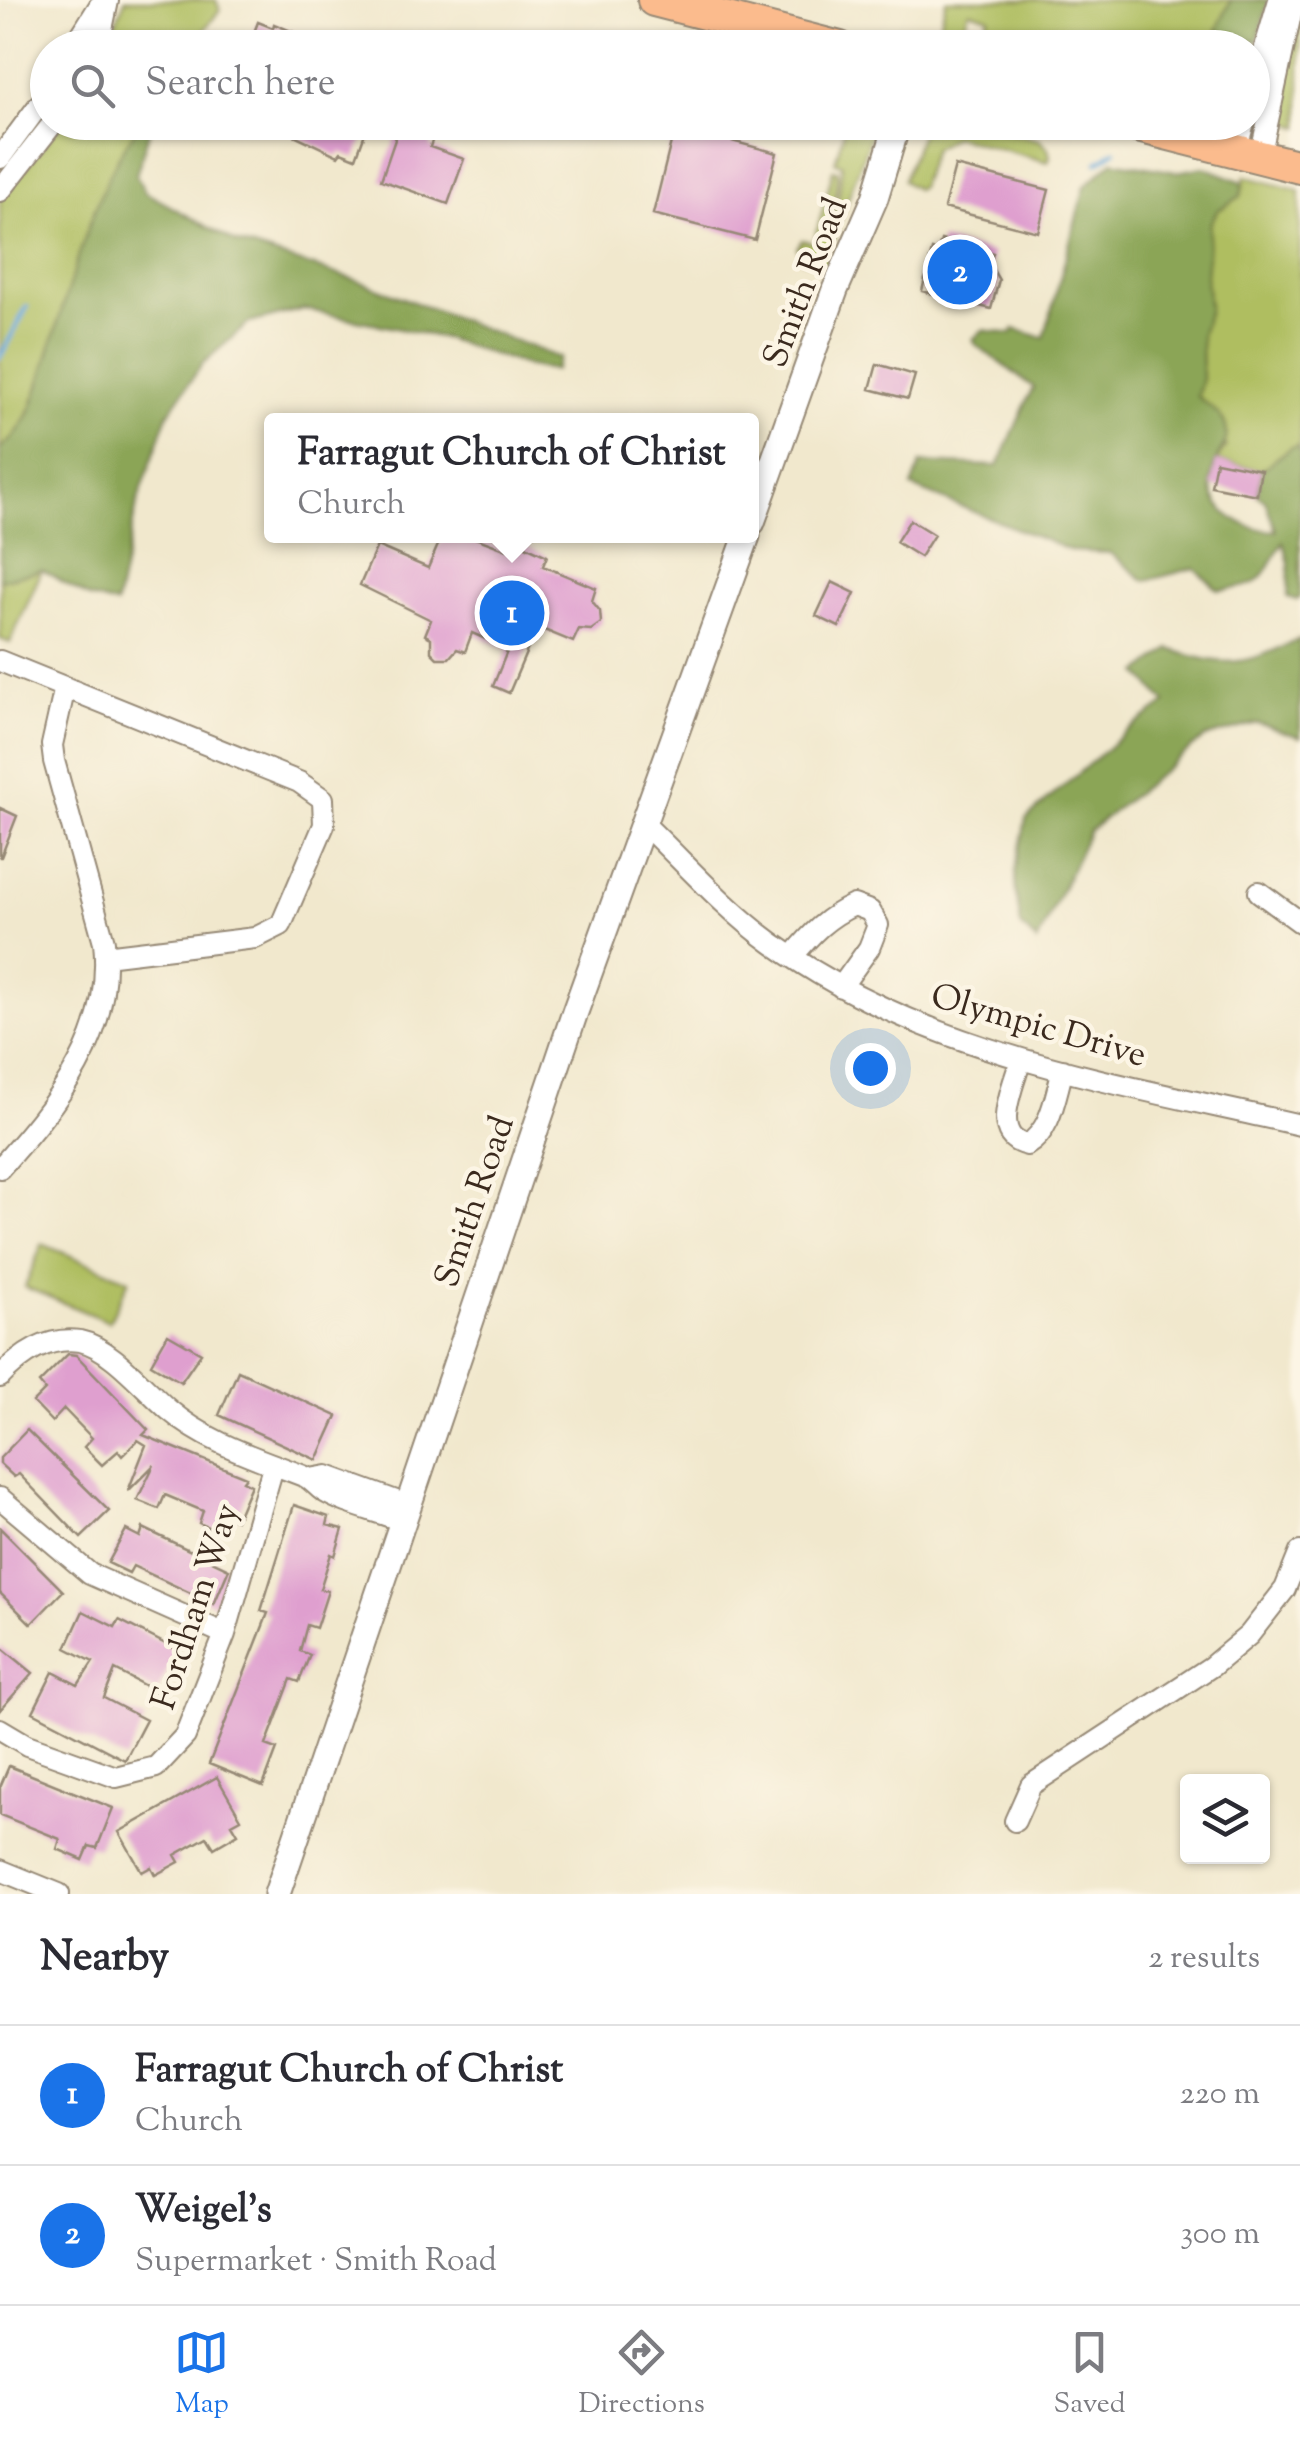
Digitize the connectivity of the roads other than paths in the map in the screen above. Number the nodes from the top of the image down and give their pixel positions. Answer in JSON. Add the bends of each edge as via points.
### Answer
{"nodes":[{"id":1,"x":106,"y":0,"type":"edge"},
{"id":2,"x":654,"y":0,"type":"edge"},
{"id":3,"x":1279,"y":0,"type":"edge"},
{"id":4,"x":1294,"y":0,"type":"edge"},
{"id":5,"x":85,"y":30,"type":"edge"},
{"id":6,"x":101,"y":30,"type":"edge"},
{"id":7,"x":770,"y":30,"type":"edge"},
{"id":8,"x":1279,"y":33,"type":"junction"},
{"id":9,"x":1270,"y":52,"type":"edge"},
{"id":10,"x":1270,"y":64,"type":"edge"},
{"id":11,"x":30,"y":117,"type":"edge"},
{"id":12,"x":40,"y":140,"type":"edge"},
{"id":13,"x":893,"y":140,"type":"edge"},
{"id":14,"x":1247,"y":143,"type":"edge"},
{"id":15,"x":0,"y":158,"type":"edge"},
{"id":16,"x":1300,"y":167,"type":"edge"},
{"id":17,"x":0,"y":191,"type":"edge"},
{"id":18,"x":759,"y":502,"type":"edge"},
{"id":19,"x":744,"y":543,"type":"edge"},
{"id":20,"x":0,"y":661,"type":"edge"},
{"id":21,"x":65,"y":686,"type":"junction"},
{"id":22,"x":644,"y":824,"type":"junction"},
{"id":23,"x":1259,"y":892,"type":"dead end"},
{"id":24,"x":1300,"y":922,"type":"edge"},
{"id":25,"x":105,"y":956,"type":"junction"},
{"id":26,"x":792,"y":956,"type":"junction"},
{"id":27,"x":841,"y":987,"type":"junction"},
{"id":28,"x":1021,"y":1059,"type":"junction"},
{"id":29,"x":1063,"y":1070,"type":"junction"},
{"id":30,"x":1300,"y":1125,"type":"edge"},
{"id":31,"x":0,"y":1168,"type":"edge"},
{"id":32,"x":0,"y":1377,"type":"edge"},
{"id":33,"x":272,"y":1467,"type":"junction"},
{"id":34,"x":0,"y":1498,"type":"edge"},
{"id":35,"x":405,"y":1513,"type":"junction"},
{"id":36,"x":1300,"y":1552,"type":"edge"},
{"id":37,"x":225,"y":1634,"type":"junction"},
{"id":38,"x":0,"y":1730,"type":"edge"},
{"id":39,"x":1015,"y":1821,"type":"dead end"},
{"id":40,"x":0,"y":1870,"type":"edge"},
{"id":41,"x":58,"y":1894,"type":"edge"},
{"id":42,"x":278,"y":1894,"type":"edge"}],
"edges":[{"from":1,"to":5,"type":"street"},
{"from":1,"to":6,"type":"street"},
{"from":2,"to":7,"type":"main road"},
{"from":3,"to":8,"type":"street"},
{"from":4,"to":8,"type":"street"},
{"from":8,"to":9,"type":"street"},
{"from":8,"to":10,"type":"street"},
{"from":11,"to":15,"type":"street"},
{"from":12,"to":17,"type":"street"},
{"from":13,"to":18,"type":"street","name":"Smith Road"},
{"from":14,"to":16,"type":"main road"},
{"from":19,"to":22,"type":"street","name":"Smith Road"},
{"from":20,"to":21,"type":"street"},
{"from":21,"to":25,"type":"street","via":[[54,760]]},
{"from":21,"to":25,"type":"street","via":[[298,782],[325,807],[324,825],[275,930]]},
{"from":22,"to":26,"type":"street","name":"Olympic Drive"},
{"from":22,"to":35,"type":"street","name":"Smith Road"},
{"from":23,"to":24,"type":"street"},
{"from":25,"to":31,"type":"street","via":[[96,1022],[71,1082]]},
{"from":26,"to":27,"type":"street","name":"Olympic Drive"},
{"from":26,"to":27,"type":"street","via":[[834,914],[854,905],[870,911],[878,925]]},
{"from":27,"to":28,"type":"street","name":"Olympic Drive","via":[[880,1009]]},
{"from":28,"to":29,"type":"street","name":"Olympic Drive"},
{"from":28,"to":29,"type":"street","via":[[1004,1122],[1018,1143],[1037,1139],[1046,1126]]},
{"from":29,"to":30,"type":"street","name":"Olympic Drive"},
{"from":32,"to":33,"type":"street","name":"Fordham Way","via":[[34,1348],[82,1342],[101,1350],[201,1434]]},
{"from":33,"to":35,"type":"street","name":"Fordham Way","via":[[322,1490]]},
{"from":33,"to":37,"type":"street","name":"Fordham Way"},
{"from":34,"to":37,"type":"street","via":[[90,1574]]},
{"from":35,"to":42,"type":"street","name":"Smith Road"},
{"from":36,"to":39,"type":"street","via":[[1285,1589],[1249,1635],[1031,1785]]},
{"from":37,"to":38,"type":"street","name":"Fordham Way","via":[[185,1736],[156,1767],[116,1777]]},
{"from":40,"to":41,"type":"street"}]}
